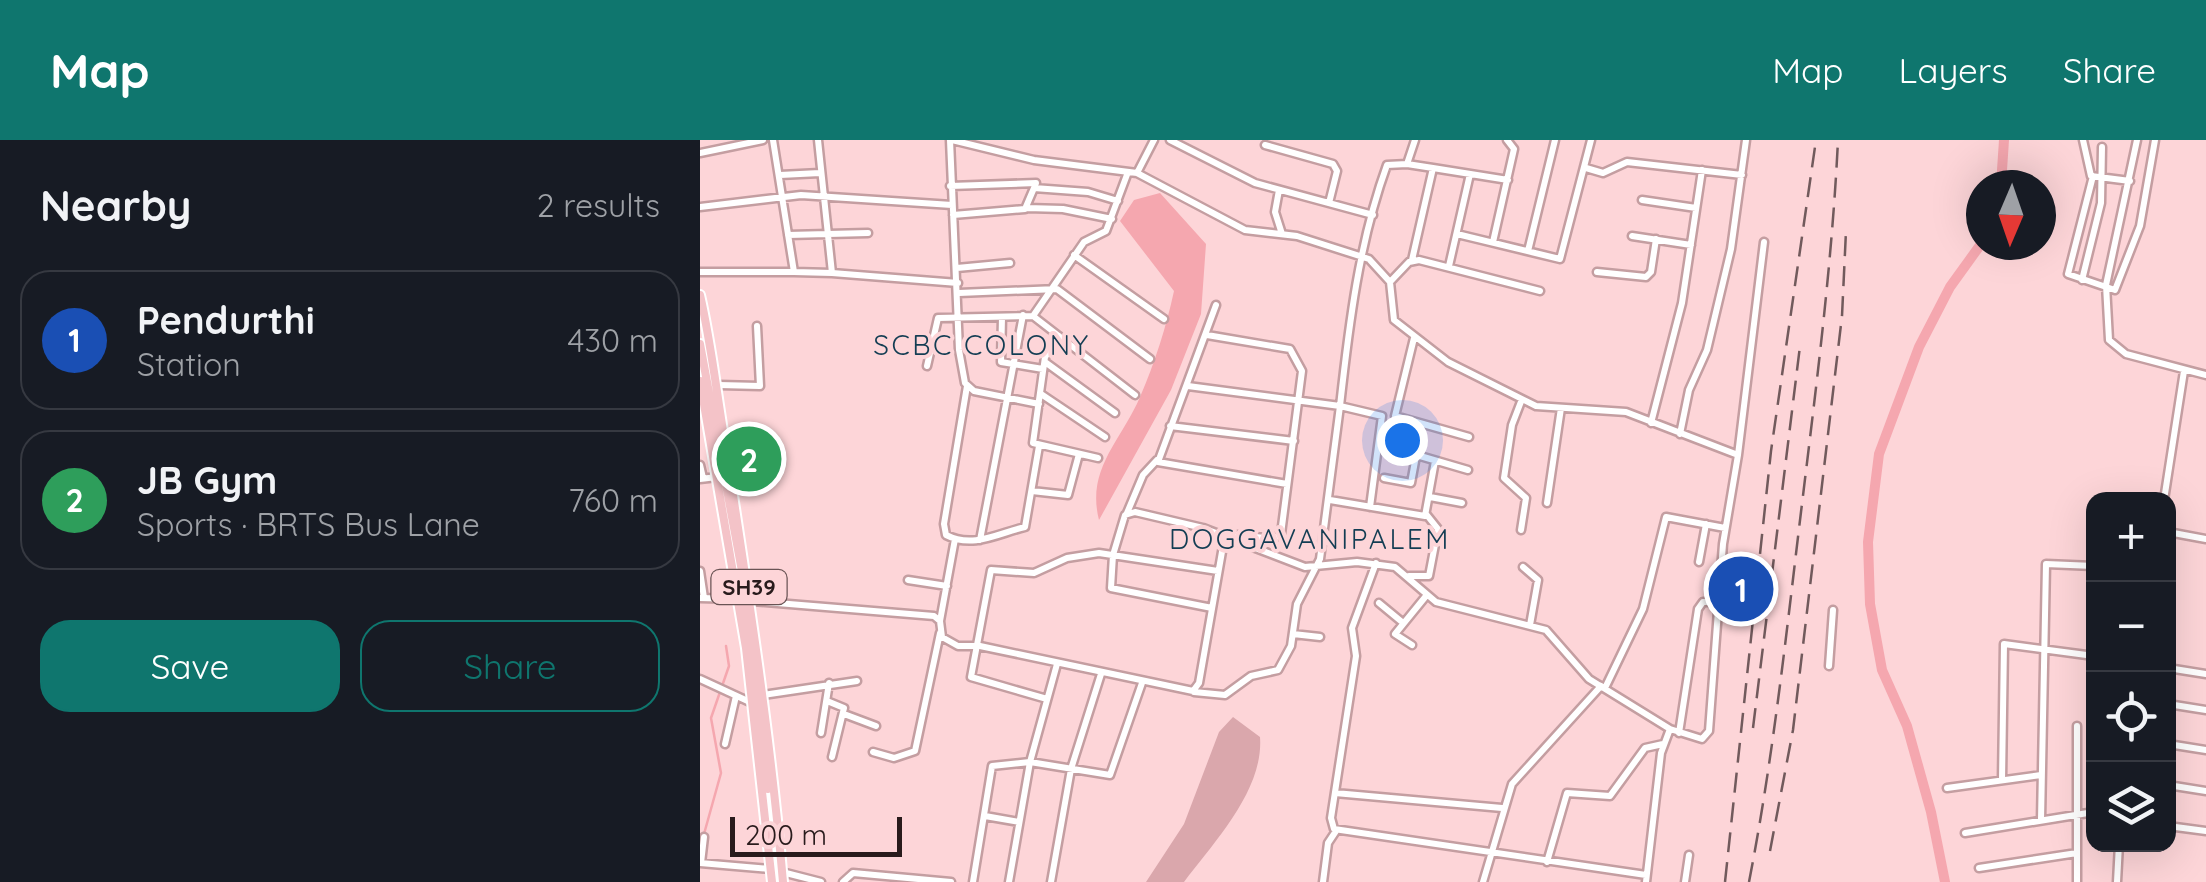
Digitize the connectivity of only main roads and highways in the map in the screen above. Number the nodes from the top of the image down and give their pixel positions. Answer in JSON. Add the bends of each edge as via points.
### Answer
{"nodes":[{"id":1,"x":700,"y":295,"type":"edge"},
{"id":2,"x":700,"y":344,"type":"edge"},
{"id":3,"x":700,"y":384,"type":"edge"},
{"id":4,"x":777,"y":876,"type":"edge"}],
"edges":[{"from":1,"to":4,"type":"main road","number":"SH39","via":[[752,601]]},
{"from":2,"to":4,"type":"main road","via":[[742,571]]},
{"from":3,"to":4,"type":"main road","number":"SH39"}]}
